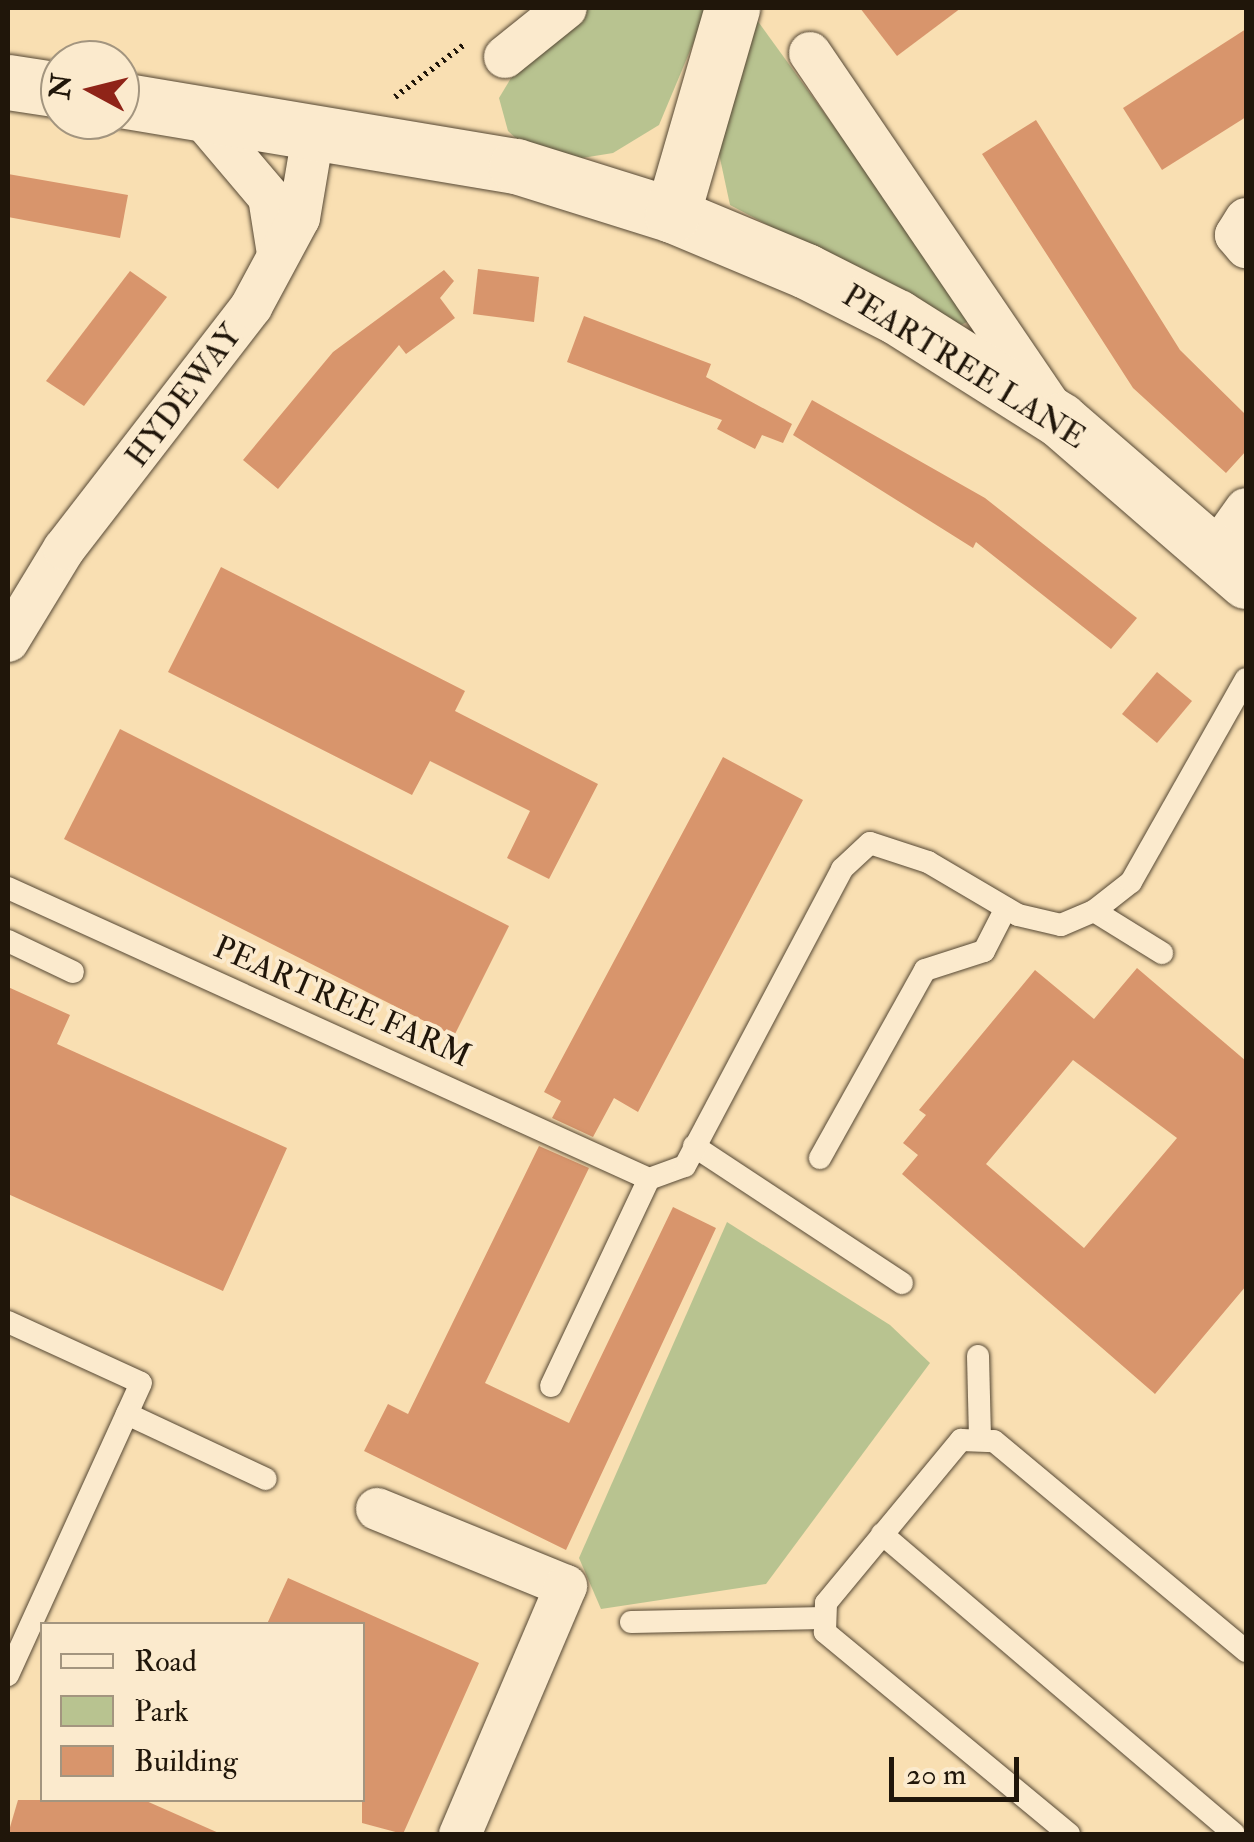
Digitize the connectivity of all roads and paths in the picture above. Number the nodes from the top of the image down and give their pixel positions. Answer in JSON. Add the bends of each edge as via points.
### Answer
{"nodes":[{"id":1,"x":566,"y":8,"type":"edge"},
{"id":2,"x":732,"y":8,"type":"edge"},
{"id":3,"x":492,"y":44,"type":"joint"},
{"id":4,"x":810,"y":53,"type":"dead end"},
{"id":5,"x":8,"y":82,"type":"edge"},
{"id":6,"x":40,"y":87,"type":"edge"},
{"id":7,"x":140,"y":103,"type":"edge"},
{"id":8,"x":382,"y":106,"type":"dead end"},
{"id":9,"x":196,"y":111,"type":"junction"},
{"id":10,"x":314,"y":130,"type":"junction"},
{"id":11,"x":672,"y":215,"type":"junction"},
{"id":12,"x":1246,"y":220,"type":"edge"},
{"id":13,"x":1246,"y":247,"type":"edge"},
{"id":14,"x":278,"y":254,"type":"junction"},
{"id":15,"x":1060,"y":420,"type":"junction"},
{"id":16,"x":1246,"y":508,"type":"edge"},
{"id":17,"x":1230,"y":567,"type":"edge"},
{"id":18,"x":8,"y":640,"type":"edge"},
{"id":19,"x":1246,"y":678,"type":"edge"},
{"id":20,"x":8,"y":888,"type":"edge"},
{"id":21,"x":1006,"y":908,"type":"junction"},
{"id":22,"x":1094,"y":911,"type":"junction"},
{"id":23,"x":8,"y":941,"type":"edge"},
{"id":24,"x":1162,"y":954,"type":"dead end"},
{"id":25,"x":73,"y":972,"type":"dead end"},
{"id":26,"x":694,"y":1146,"type":"junction"},
{"id":27,"x":820,"y":1158,"type":"dead end"},
{"id":28,"x":648,"y":1179,"type":"junction"},
{"id":29,"x":902,"y":1283,"type":"dead end"},
{"id":30,"x":8,"y":1322,"type":"edge"},
{"id":31,"x":978,"y":1356,"type":"dead end"},
{"id":32,"x":551,"y":1386,"type":"dead end"},
{"id":33,"x":127,"y":1414,"type":"junction"},
{"id":34,"x":980,"y":1440,"type":"junction"},
{"id":35,"x":266,"y":1479,"type":"dead end"},
{"id":36,"x":377,"y":1509,"type":"dead end"},
{"id":37,"x":882,"y":1534,"type":"junction"},
{"id":38,"x":825,"y":1618,"type":"junction"},
{"id":39,"x":631,"y":1622,"type":"dead end"},
{"id":40,"x":1246,"y":1651,"type":"edge"},
{"id":41,"x":8,"y":1675,"type":"edge"},
{"id":42,"x":460,"y":1834,"type":"edge"},
{"id":43,"x":1069,"y":1834,"type":"edge"},
{"id":44,"x":1234,"y":1834,"type":"edge"}],
"edges":[{"from":1,"to":3,"type":"street"},
{"from":2,"to":11,"type":"street"},
{"from":3,"to":8,"type":"path"},
{"from":4,"to":15,"type":"street"},
{"from":5,"to":6,"type":"street"},
{"from":7,"to":9,"type":"street","name":"PEARTREE LANE"},
{"from":9,"to":10,"type":"street","name":"PEARTREE LANE"},
{"from":9,"to":14,"type":"street","via":[[269,197]]},
{"from":10,"to":11,"type":"street","name":"PEARTREE LANE","via":[[516,166]]},
{"from":10,"to":14,"type":"street","name":"HYDEWAY","via":[[299,218]]},
{"from":11,"to":15,"type":"street","name":"PEARTREE LANE","via":[[897,317]]},
{"from":12,"to":13,"type":"street","via":[[1236,235]]},
{"from":14,"to":18,"type":"street","name":"HYDEWAY","via":[[251,307],[64,549]]},
{"from":15,"to":17,"type":"street","name":"PEARTREE LANE"},
{"from":16,"to":17,"type":"street"},
{"from":19,"to":22,"type":"lane","via":[[1131,882]]},
{"from":20,"to":28,"type":"lane","name":"PEARTREE FARM"},
{"from":21,"to":22,"type":"lane","via":[[1061,925]]},
{"from":21,"to":26,"type":"lane","via":[[928,862],[870,843],[842,869]]},
{"from":21,"to":27,"type":"lane","via":[[984,952],[924,970]]},
{"from":22,"to":24,"type":"lane"},
{"from":23,"to":25,"type":"lane"},
{"from":26,"to":28,"type":"lane","via":[[684,1166]]},
{"from":26,"to":29,"type":"lane"},
{"from":28,"to":32,"type":"lane"},
{"from":30,"to":33,"type":"lane","via":[[141,1383]]},
{"from":31,"to":34,"type":"lane"},
{"from":33,"to":35,"type":"lane"},
{"from":33,"to":41,"type":"lane"},
{"from":34,"to":37,"type":"lane","via":[[960,1440]]},
{"from":34,"to":40,"type":"lane","via":[[994,1440]]},
{"from":36,"to":42,"type":"street","via":[[566,1586]]},
{"from":37,"to":38,"type":"lane","via":[[826,1603]]},
{"from":37,"to":44,"type":"lane"},
{"from":38,"to":39,"type":"lane"},
{"from":38,"to":43,"type":"lane","via":[[825,1632]]}]}
